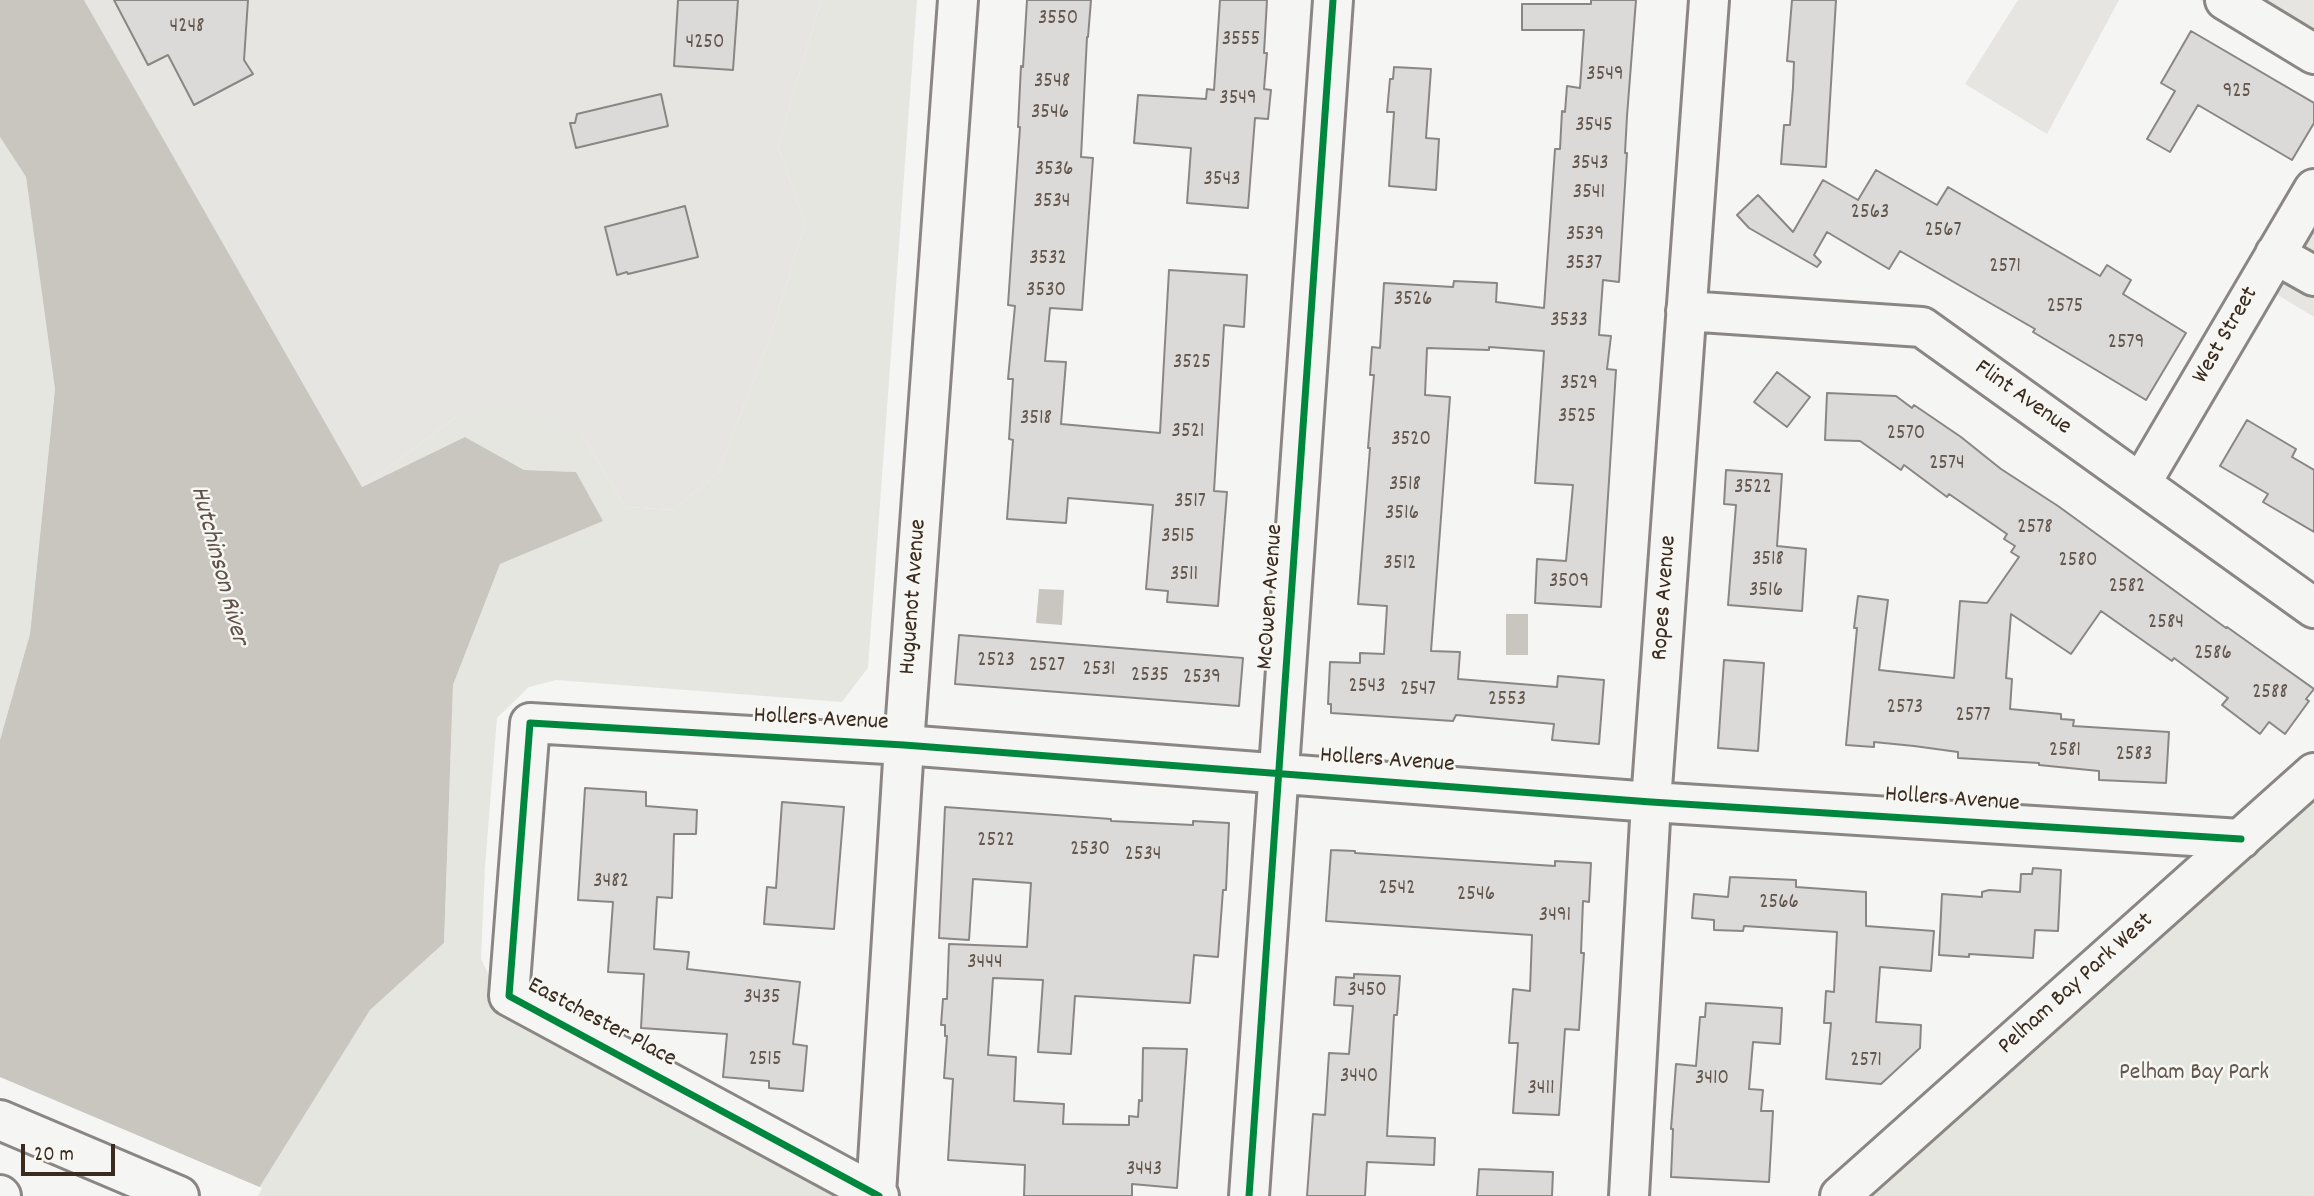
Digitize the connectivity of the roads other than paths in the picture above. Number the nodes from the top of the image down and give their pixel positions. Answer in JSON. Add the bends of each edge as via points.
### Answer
{"nodes":[{"id":1,"x":958,"y":0,"type":"edge"},
{"id":2,"x":1333,"y":0,"type":"edge"},
{"id":3,"x":1709,"y":0,"type":"edge"},
{"id":4,"x":2225,"y":0,"type":"edge"},
{"id":5,"x":2314,"y":54,"type":"edge"},
{"id":6,"x":2314,"y":189,"type":"edge"},
{"id":7,"x":2275,"y":254,"type":"junction"},
{"id":8,"x":2314,"y":276,"type":"edge"},
{"id":9,"x":1686,"y":311,"type":"junction"},
{"id":10,"x":2141,"y":483,"type":"junction"},
{"id":11,"x":2314,"y":608,"type":"edge"},
{"id":12,"x":530,"y":723,"type":"joint"},
{"id":13,"x":904,"y":745,"type":"junction"},
{"id":14,"x":2314,"y":773,"type":"edge"},
{"id":15,"x":1278,"y":774,"type":"junction"},
{"id":16,"x":1651,"y":802,"type":"junction"},
{"id":17,"x":2241,"y":839,"type":"junction"},
{"id":18,"x":0,"y":1120,"type":"edge"},
{"id":19,"x":878,"y":1195,"type":"edge"},
{"id":20,"x":179,"y":1196,"type":"edge"},
{"id":21,"x":1250,"y":1196,"type":"edge"},
{"id":22,"x":1629,"y":1196,"type":"edge"},
{"id":23,"x":1840,"y":1196,"type":"edge"}],
"edges":[{"from":1,"to":13,"type":"main road","name":"Huguenot Avenue"},
{"from":2,"to":15,"type":"main road","name":"McOwen Avenue"},
{"from":3,"to":9,"type":"main road","name":"Ropes Avenue"},
{"from":4,"to":5,"type":"main road"},
{"from":6,"to":7,"type":"main road","name":"West Street"},
{"from":7,"to":8,"type":"main road"},
{"from":7,"to":10,"type":"main road","name":"West Street"},
{"from":9,"to":10,"type":"main road","name":"Flint Avenue","via":[[1922,327]]},
{"from":9,"to":16,"type":"main road","name":"Ropes Avenue"},
{"from":10,"to":11,"type":"main road","name":"Flint Avenue"},
{"from":12,"to":13,"type":"main road","name":"Hollers Avenue"},
{"from":12,"to":19,"type":"main road","name":"Eastchester Place","via":[[509,996]]},
{"from":13,"to":15,"type":"main road","name":"Hollers Avenue"},
{"from":13,"to":19,"type":"main road","name":"Huguenot Avenue"},
{"from":14,"to":17,"type":"main road","name":"Pelham Bay Park West"},
{"from":15,"to":16,"type":"main road","name":"Hollers Avenue"},
{"from":15,"to":21,"type":"main road","name":"McOwen Avenue"},
{"from":16,"to":17,"type":"main road","name":"Hollers Avenue"},
{"from":16,"to":22,"type":"main road","name":"Ropes Avenue"},
{"from":17,"to":23,"type":"main road","name":"Pelham Bay Park West"},
{"from":18,"to":20,"type":"main road"}]}
